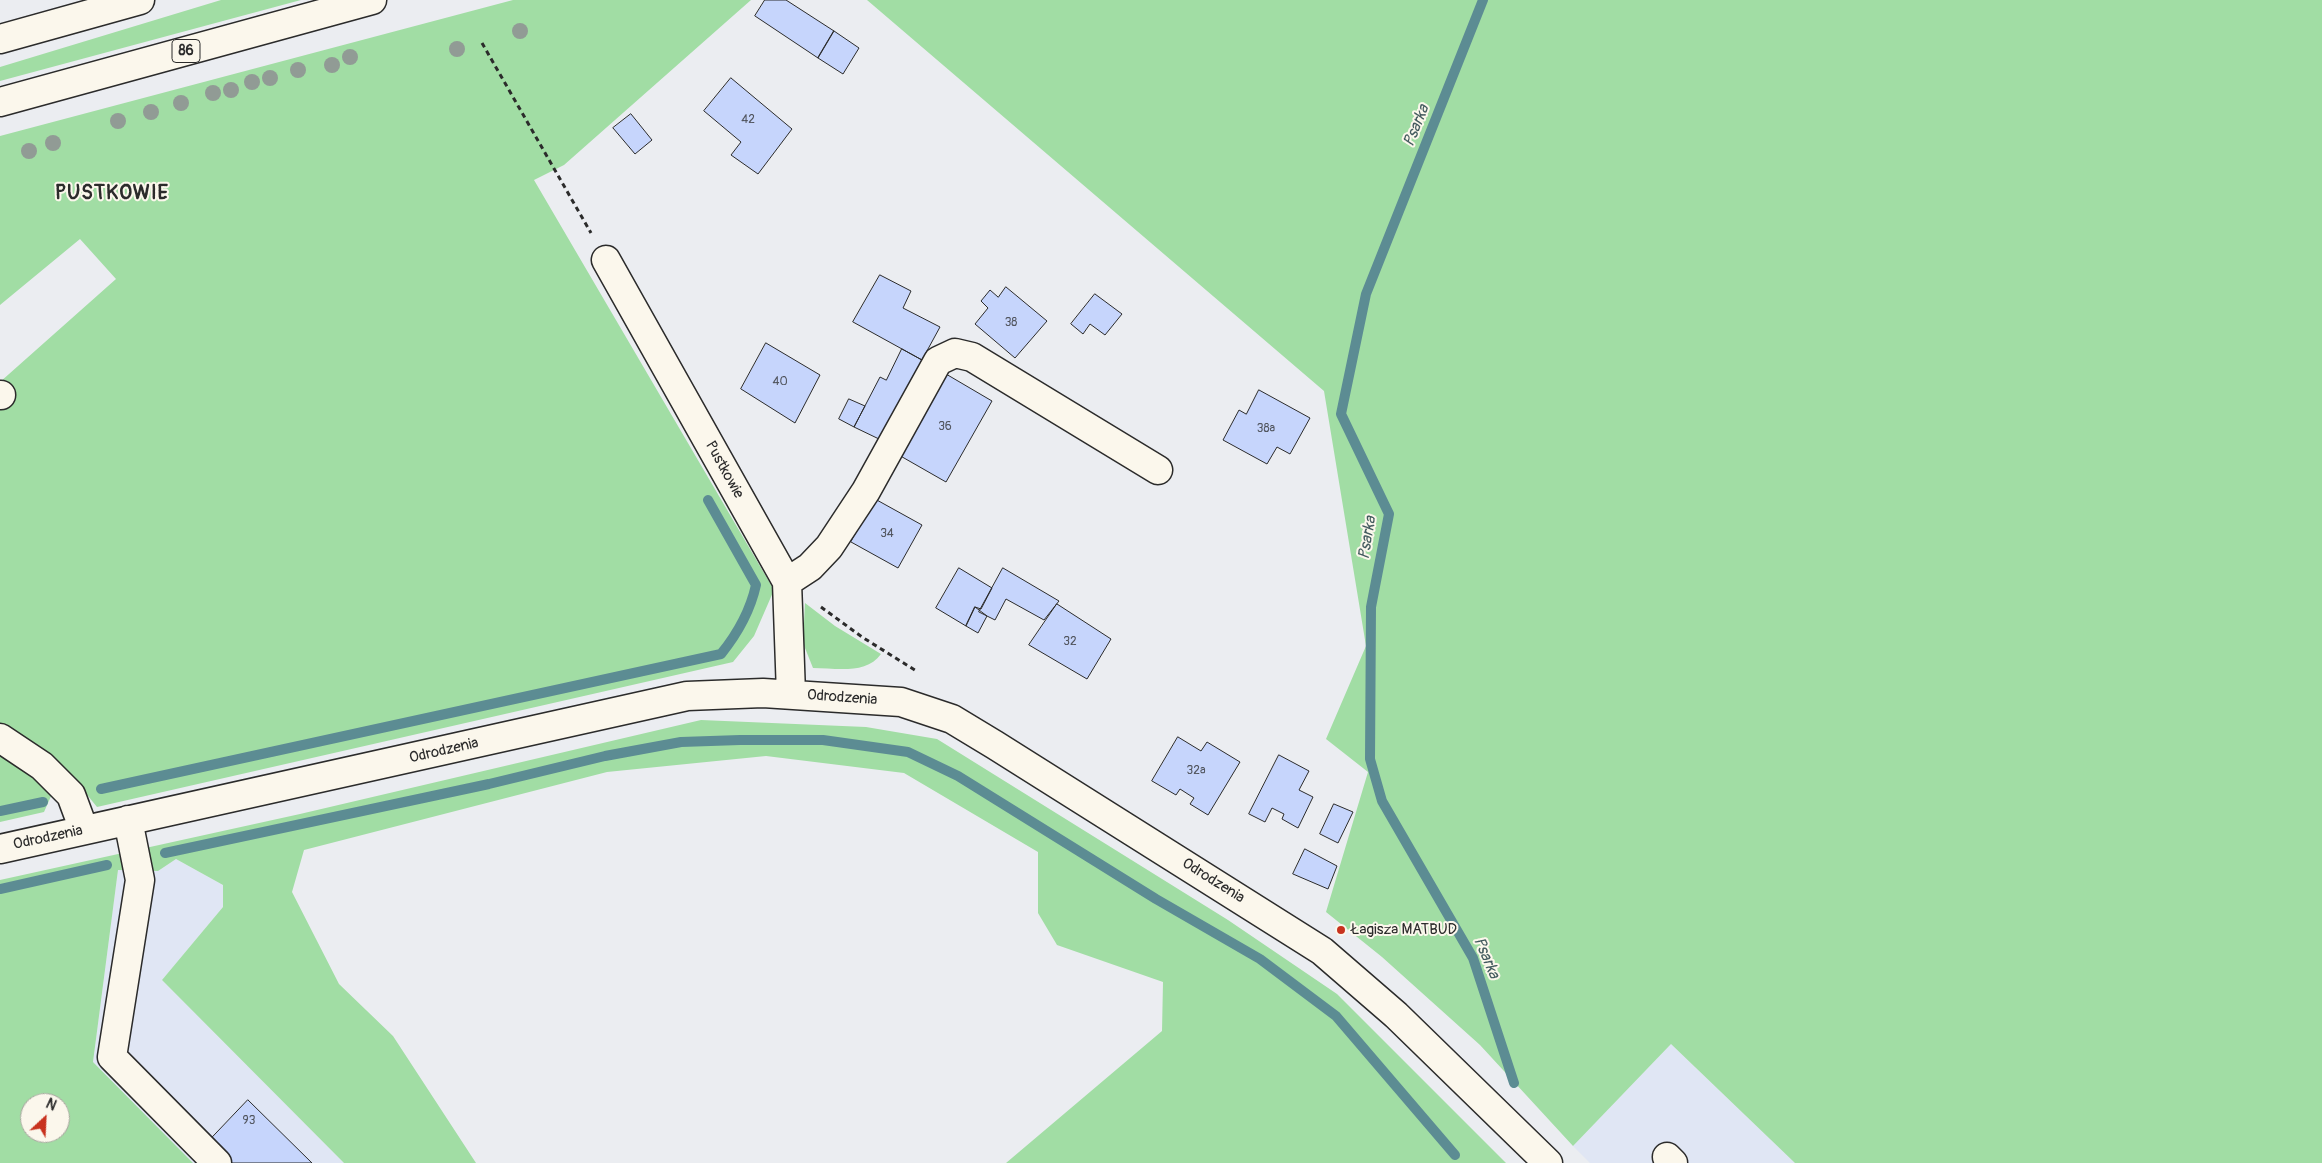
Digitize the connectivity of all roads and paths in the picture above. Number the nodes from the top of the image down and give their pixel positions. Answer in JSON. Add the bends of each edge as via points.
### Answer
{"nodes":[{"id":1,"x":140,"y":0,"type":"edge"},
{"id":2,"x":372,"y":0,"type":"edge"},
{"id":3,"x":0,"y":39,"type":"edge"},
{"id":4,"x":482,"y":43,"type":"dead end"},
{"id":5,"x":0,"y":102,"type":"edge"},
{"id":6,"x":606,"y":260,"type":"joint"},
{"id":7,"x":1158,"y":470,"type":"dead end"},
{"id":8,"x":787,"y":582,"type":"junction"},
{"id":9,"x":791,"y":694,"type":"junction"},
{"id":10,"x":0,"y":738,"type":"edge"},
{"id":11,"x":128,"y":820,"type":"junction"},
{"id":12,"x":84,"y":830,"type":"junction"},
{"id":13,"x":0,"y":849,"type":"edge"},
{"id":14,"x":217,"y":1163,"type":"edge"},
{"id":15,"x":1548,"y":1163,"type":"edge"}],
"edges":[{"from":1,"to":3,"type":"street"},
{"from":2,"to":5,"type":"street","number":"86"},
{"from":4,"to":6,"type":"path"},
{"from":6,"to":8,"type":"street","name":"Pustkowie"},
{"from":7,"to":8,"type":"street","via":[[972,357],[955,353],[938,361],[866,491],[829,547],[810,567]]},
{"from":8,"to":9,"type":"street","name":"Pustkowie"},
{"from":9,"to":11,"type":"street","name":"Odrodzenia","via":[[687,696]]},
{"from":9,"to":15,"type":"street","name":"Odrodzenia","via":[[901,702],[952,720],[1322,951],[1396,1015]]},
{"from":10,"to":12,"type":"street","via":[[42,766],[71,795]]},
{"from":11,"to":12,"type":"street","name":"Odrodzenia"},
{"from":11,"to":14,"type":"street","via":[[140,880],[112,1057]]},
{"from":12,"to":13,"type":"street","name":"Odrodzenia"}]}
